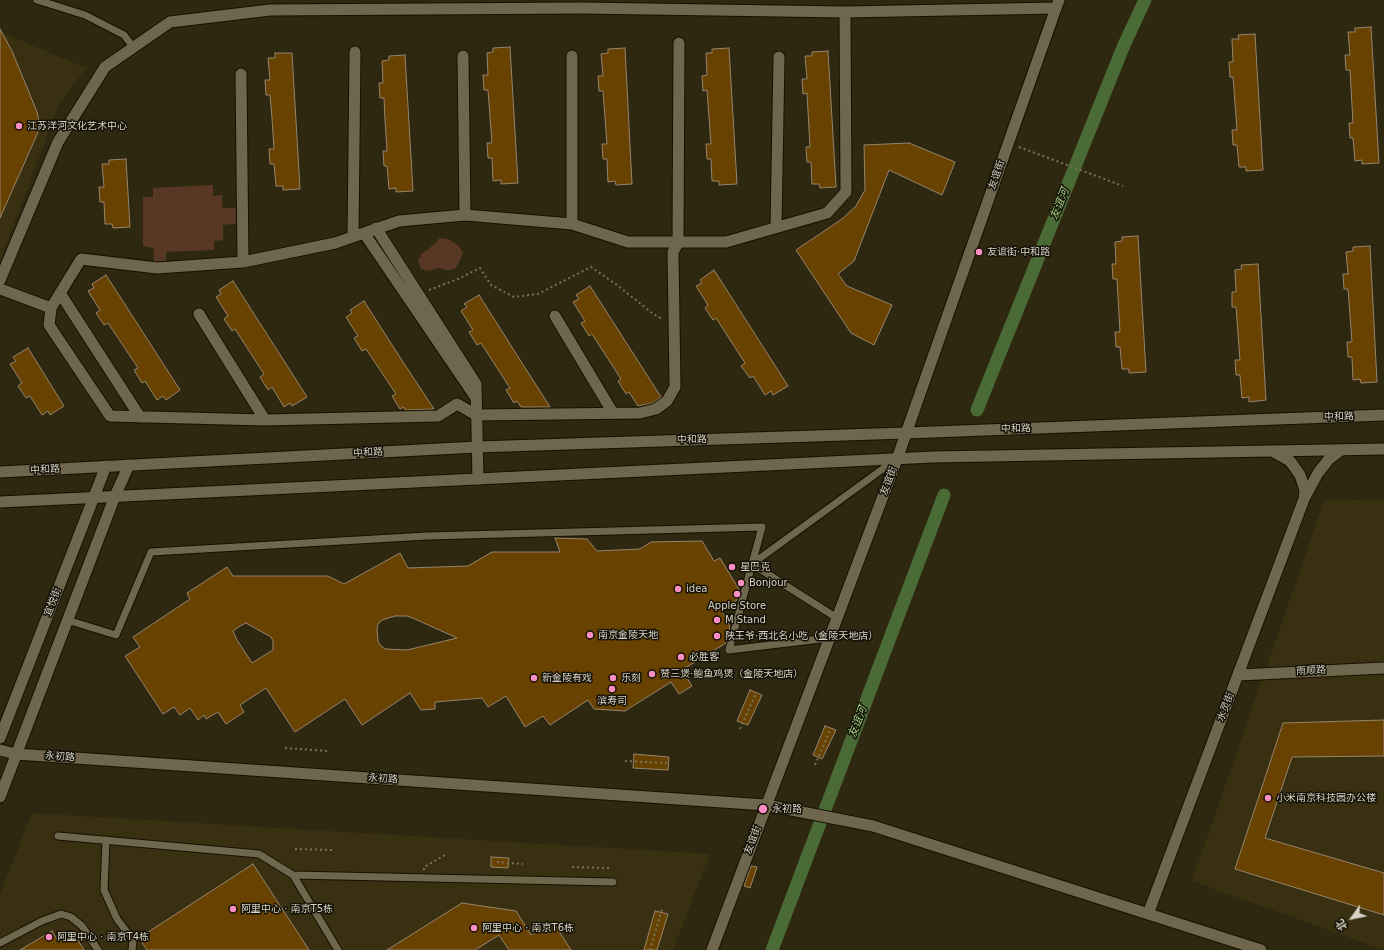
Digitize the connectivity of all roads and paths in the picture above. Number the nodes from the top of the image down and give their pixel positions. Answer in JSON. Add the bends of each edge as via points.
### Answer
{"nodes":[{"id":1,"x":37,"y":0,"type":"edge"},
{"id":2,"x":1057,"y":4,"type":"edge"},
{"id":3,"x":845,"y":12,"type":"junction"},
{"id":4,"x":679,"y":43,"type":"dead end"},
{"id":5,"x":133,"y":47,"type":"junction"},
{"id":6,"x":355,"y":52,"type":"dead end"},
{"id":7,"x":463,"y":56,"type":"dead end"},
{"id":8,"x":572,"y":56,"type":"dead end"},
{"id":9,"x":779,"y":56,"type":"dead end"},
{"id":10,"x":241,"y":74,"type":"dead end"},
{"id":11,"x":1008,"y":144,"type":"junction"},
{"id":12,"x":1123,"y":186,"type":"dead end"},
{"id":13,"x":465,"y":215,"type":"junction"},
{"id":14,"x":572,"y":224,"type":"junction"},
{"id":15,"x":776,"y":227,"type":"junction"},
{"id":16,"x":376,"y":228,"type":"junction"},
{"id":17,"x":364,"y":233,"type":"junction"},
{"id":18,"x":353,"y":236,"type":"junction"},
{"id":19,"x":678,"y":243,"type":"junction"},
{"id":20,"x":243,"y":262,"type":"junction"},
{"id":21,"x":0,"y":280,"type":"edge"},
{"id":22,"x":0,"y":289,"type":"edge"},
{"id":23,"x":60,"y":293,"type":"junction"},
{"id":24,"x":418,"y":293,"type":"junction"},
{"id":25,"x":51,"y":308,"type":"junction"},
{"id":26,"x":199,"y":314,"type":"dead end"},
{"id":27,"x":555,"y":316,"type":"dead end"},
{"id":28,"x":674,"y":325,"type":"junction"},
{"id":29,"x":476,"y":398,"type":"junction"},
{"id":30,"x":614,"y":413,"type":"junction"},
{"id":31,"x":476,"y":415,"type":"junction"},
{"id":32,"x":1384,"y":415,"type":"edge"},
{"id":33,"x":140,"y":417,"type":"junction"},
{"id":34,"x":265,"y":420,"type":"junction"},
{"id":35,"x":906,"y":433,"type":"junction"},
{"id":36,"x":477,"y":447,"type":"junction"},
{"id":37,"x":1384,"y":449,"type":"edge"},
{"id":38,"x":1341,"y":450,"type":"junction"},
{"id":39,"x":1272,"y":451,"type":"junction"},
{"id":40,"x":897,"y":459,"type":"junction"},
{"id":41,"x":129,"y":465,"type":"junction"},
{"id":42,"x":106,"y":466,"type":"junction"},
{"id":43,"x":0,"y":472,"type":"edge"},
{"id":44,"x":478,"y":479,"type":"junction"},
{"id":45,"x":115,"y":496,"type":"junction"},
{"id":46,"x":94,"y":497,"type":"junction"},
{"id":47,"x":1304,"y":499,"type":"junction"},
{"id":48,"x":0,"y":502,"type":"edge"},
{"id":49,"x":837,"y":618,"type":"junction"},
{"id":50,"x":67,"y":620,"type":"junction"},
{"id":51,"x":829,"y":638,"type":"junction"},
{"id":52,"x":1384,"y":668,"type":"edge"},
{"id":53,"x":1238,"y":675,"type":"junction"},
{"id":54,"x":756,"y":693,"type":"dead end"},
{"id":55,"x":831,"y":728,"type":"dead end"},
{"id":56,"x":740,"y":730,"type":"dead end"},
{"id":57,"x":0,"y":738,"type":"edge"},
{"id":58,"x":285,"y":748,"type":"dead end"},
{"id":59,"x":0,"y":750,"type":"edge"},
{"id":60,"x":328,"y":751,"type":"dead end"},
{"id":61,"x":16,"y":754,"type":"junction"},
{"id":62,"x":625,"y":761,"type":"dead end"},
{"id":63,"x":668,"y":763,"type":"dead end"},
{"id":64,"x":815,"y":765,"type":"dead end"},
{"id":65,"x":0,"y":797,"type":"edge"},
{"id":66,"x":766,"y":805,"type":"junction"},
{"id":67,"x":58,"y":836,"type":"dead end"},
{"id":68,"x":106,"y":840,"type":"junction"},
{"id":69,"x":295,"y":849,"type":"dead end"},
{"id":70,"x":333,"y":850,"type":"dead end"},
{"id":71,"x":445,"y":855,"type":"dead end"},
{"id":72,"x":497,"y":862,"type":"dead end"},
{"id":73,"x":523,"y":864,"type":"dead end"},
{"id":74,"x":424,"y":867,"type":"dead end"},
{"id":75,"x":572,"y":867,"type":"dead end"},
{"id":76,"x":609,"y":868,"type":"dead end"},
{"id":77,"x":293,"y":875,"type":"junction"},
{"id":78,"x":613,"y":882,"type":"dead end"},
{"id":79,"x":662,"y":909,"type":"dead end"},
{"id":80,"x":1148,"y":914,"type":"junction"},
{"id":81,"x":0,"y":943,"type":"edge"},
{"id":82,"x":98,"y":950,"type":"edge"},
{"id":83,"x":132,"y":950,"type":"edge"},
{"id":84,"x":338,"y":950,"type":"edge"},
{"id":85,"x":650,"y":950,"type":"edge"},
{"id":86,"x":712,"y":950,"type":"edge"},
{"id":87,"x":1260,"y":950,"type":"edge"}],
"edges":[{"from":1,"to":5,"type":"lane","via":[[85,16],[124,35]]},
{"from":2,"to":3,"type":"street"},
{"from":2,"to":11,"type":"street","name":"友谊街"},
{"from":3,"to":5,"type":"street","via":[[582,8],[270,10],[170,22]]},
{"from":3,"to":15,"type":"street","via":[[846,192],[827,212]]},
{"from":4,"to":19,"type":"street"},
{"from":5,"to":21,"type":"street","via":[[105,67],[58,142]]},
{"from":6,"to":18,"type":"street"},
{"from":7,"to":13,"type":"street"},
{"from":8,"to":14,"type":"street"},
{"from":9,"to":15,"type":"street"},
{"from":10,"to":20,"type":"street"},
{"from":11,"to":12,"type":"path"},
{"from":11,"to":35,"type":"street","name":"友谊街"},
{"from":13,"to":14,"type":"street"},
{"from":13,"to":16,"type":"street","via":[[399,220]]},
{"from":14,"to":19,"type":"street","via":[[628,242]]},
{"from":15,"to":19,"type":"street","via":[[726,242]]},
{"from":16,"to":17,"type":"street"},
{"from":16,"to":24,"type":"street"},
{"from":17,"to":18,"type":"street"},
{"from":17,"to":29,"type":"street"},
{"from":18,"to":20,"type":"street","via":[[335,243]]},
{"from":19,"to":28,"type":"street","via":[[673,252]]},
{"from":20,"to":23,"type":"street","via":[[157,268],[81,259]]},
{"from":22,"to":25,"type":"street"},
{"from":23,"to":25,"type":"street"},
{"from":23,"to":33,"type":"street"},
{"from":24,"to":28,"type":"path","via":[[436,288],[480,268],[491,285],[514,297],[538,294],[591,267],[652,313]]},
{"from":24,"to":29,"type":"street","via":[[476,384]]},
{"from":25,"to":33,"type":"street","via":[[49,325],[110,416]]},
{"from":26,"to":34,"type":"street"},
{"from":27,"to":30,"type":"street"},
{"from":28,"to":30,"type":"street","via":[[675,387],[667,401],[656,409],[640,413]]},
{"from":29,"to":31,"type":"street"},
{"from":30,"to":31,"type":"street"},
{"from":31,"to":34,"type":"street","via":[[457,404],[438,416]]},
{"from":31,"to":36,"type":"street"},
{"from":32,"to":35,"type":"street","name":"中和路"},
{"from":33,"to":34,"type":"street"},
{"from":35,"to":36,"type":"street","name":"中和路"},
{"from":35,"to":40,"type":"street","name":"友谊街"},
{"from":36,"to":41,"type":"street","name":"中和路"},
{"from":36,"to":44,"type":"street"},
{"from":37,"to":38,"type":"street"},
{"from":38,"to":39,"type":"street"},
{"from":38,"to":47,"type":"street","name":"水灵街","via":[[1318,473]]},
{"from":39,"to":40,"type":"street"},
{"from":39,"to":47,"type":"street","via":[[1290,461],[1300,475]]},
{"from":40,"to":44,"type":"street"},
{"from":40,"to":49,"type":"street","name":"友谊街"},
{"from":40,"to":49,"type":"lane","via":[[752,564]]},
{"from":41,"to":42,"type":"street","name":"中和路"},
{"from":41,"to":45,"type":"street"},
{"from":42,"to":43,"type":"street","name":"中和路"},
{"from":42,"to":46,"type":"street","name":"宜悦街"},
{"from":44,"to":45,"type":"street"},
{"from":45,"to":46,"type":"street"},
{"from":45,"to":50,"type":"street"},
{"from":46,"to":48,"type":"street"},
{"from":46,"to":57,"type":"street","name":"宜悦街"},
{"from":47,"to":53,"type":"street","name":"水灵街"},
{"from":49,"to":51,"type":"street","name":"友谊街"},
{"from":50,"to":51,"type":"lane","via":[[116,635],[151,552],[427,536],[762,527],[729,650]]},
{"from":50,"to":61,"type":"street"},
{"from":51,"to":66,"type":"street","name":"友谊街"},
{"from":52,"to":53,"type":"street","name":"雨顺路"},
{"from":53,"to":80,"type":"street","name":"水灵街"},
{"from":54,"to":56,"type":"path"},
{"from":55,"to":64,"type":"path"},
{"from":58,"to":60,"type":"path"},
{"from":59,"to":61,"type":"street","name":"永初路"},
{"from":61,"to":65,"type":"street"},
{"from":61,"to":66,"type":"street","name":"永初路"},
{"from":62,"to":63,"type":"path"},
{"from":66,"to":80,"type":"street","name":"永初路","via":[[873,826]]},
{"from":66,"to":86,"type":"street","name":"友谊街"},
{"from":67,"to":68,"type":"lane"},
{"from":68,"to":77,"type":"lane","via":[[258,854]]},
{"from":68,"to":83,"type":"lane","via":[[104,890],[117,919],[133,940]]},
{"from":69,"to":70,"type":"path"},
{"from":71,"to":74,"type":"path"},
{"from":72,"to":73,"type":"path"},
{"from":75,"to":76,"type":"path"},
{"from":77,"to":78,"type":"lane"},
{"from":77,"to":84,"type":"lane"},
{"from":79,"to":85,"type":"path"},
{"from":80,"to":87,"type":"street","name":"永初路"},
{"from":81,"to":82,"type":"lane","via":[[61,914],[71,917],[82,926]]}]}
